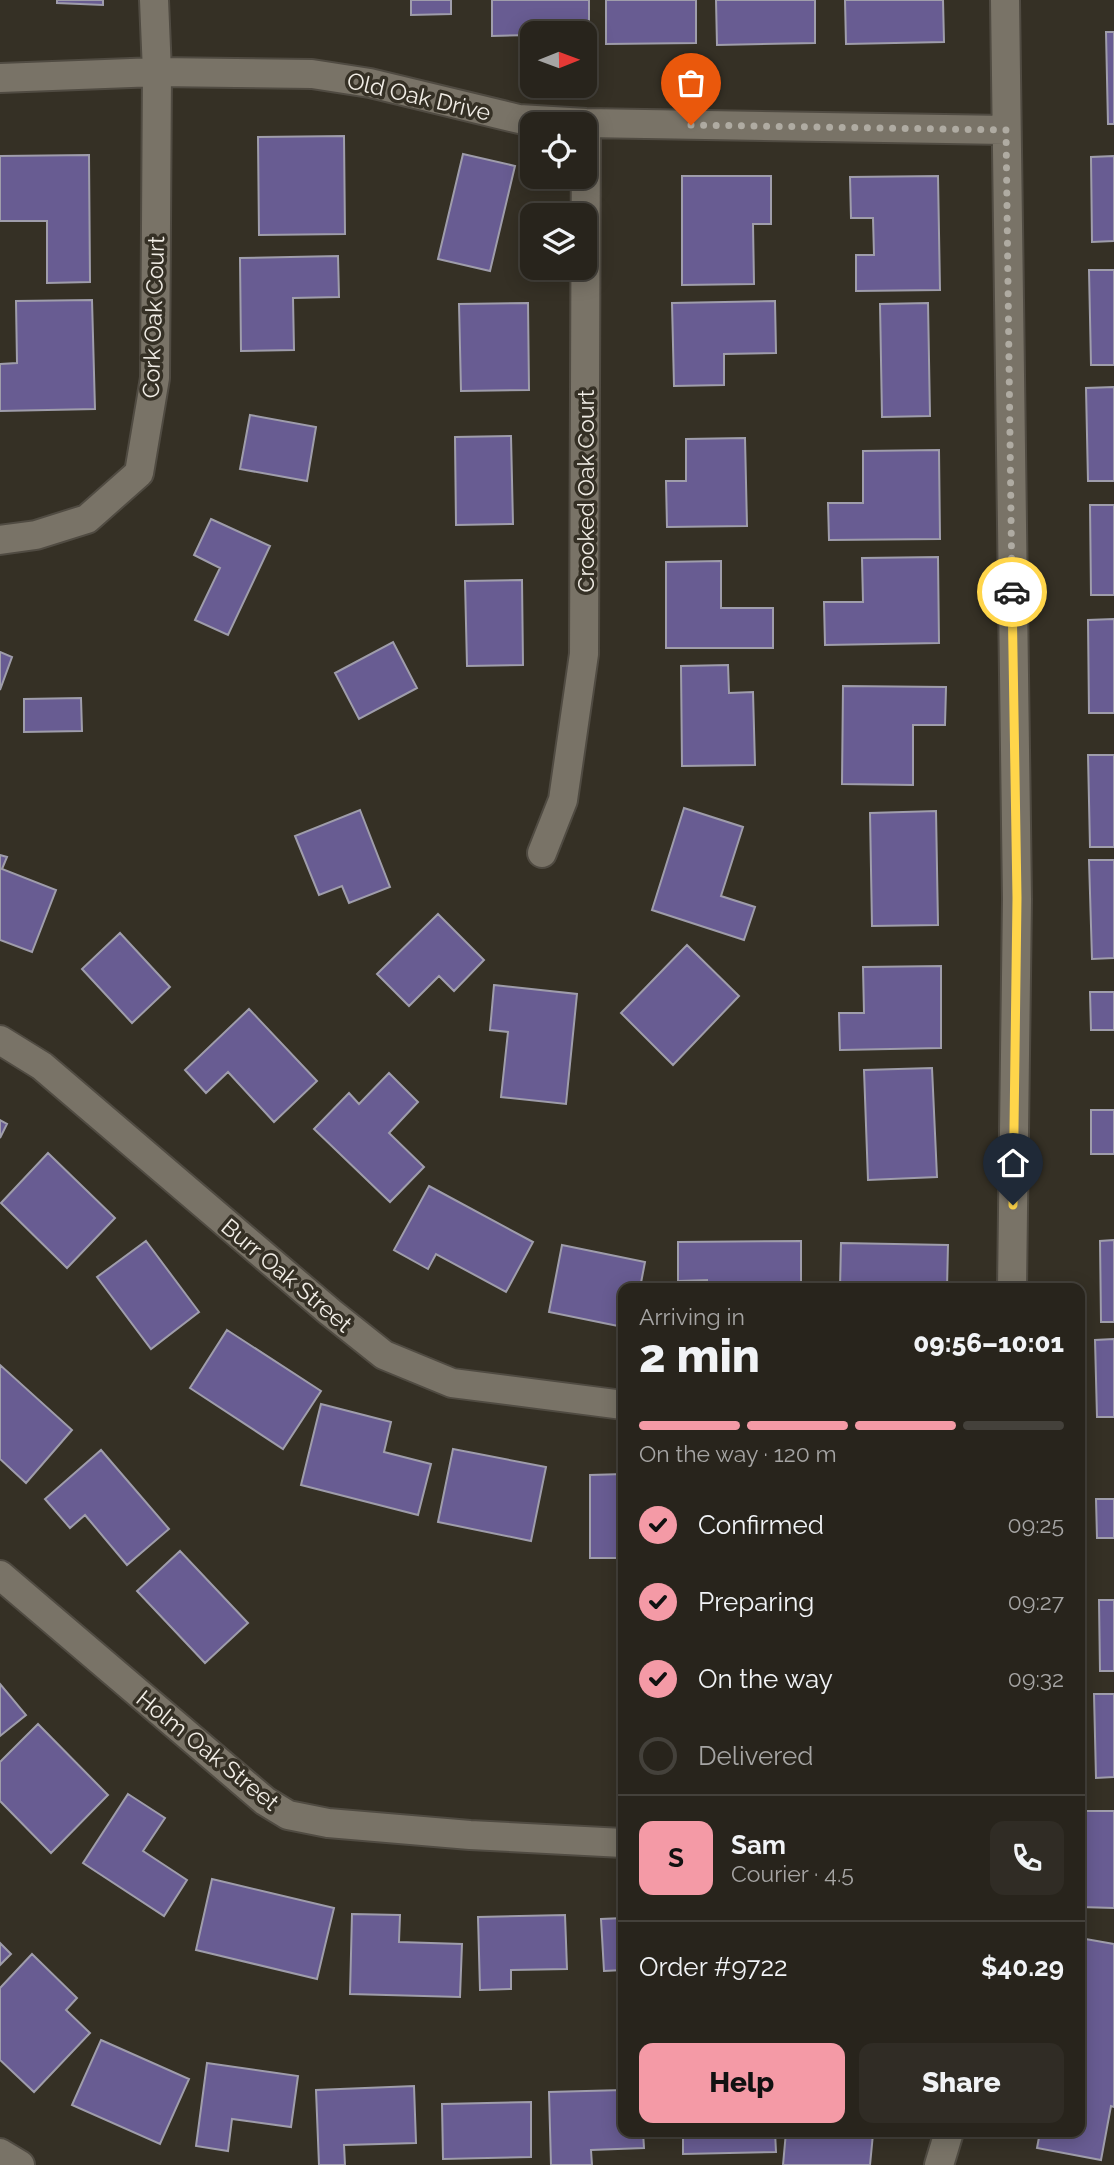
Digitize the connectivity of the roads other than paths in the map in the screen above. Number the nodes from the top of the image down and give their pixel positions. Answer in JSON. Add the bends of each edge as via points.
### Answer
{"nodes":[{"id":1,"x":153,"y":0,"type":"edge"},
{"id":2,"x":1005,"y":0,"type":"edge"},
{"id":3,"x":157,"y":72,"type":"junction"},
{"id":4,"x":0,"y":78,"type":"edge"},
{"id":5,"x":520,"y":119,"type":"edge"},
{"id":6,"x":597,"y":123,"type":"edge"},
{"id":7,"x":1006,"y":130,"type":"junction"},
{"id":8,"x":586,"y":189,"type":"edge"},
{"id":9,"x":0,"y":540,"type":"edge"},
{"id":10,"x":542,"y":853,"type":"dead end"},
{"id":11,"x":0,"y":1040,"type":"edge"},
{"id":12,"x":1012,"y":1283,"type":"edge"},
{"id":13,"x":618,"y":1404,"type":"edge"},
{"id":14,"x":0,"y":1575,"type":"edge"},
{"id":15,"x":618,"y":1843,"type":"edge"},
{"id":16,"x":947,"y":2137,"type":"edge"},
{"id":17,"x":0,"y":2153,"type":"edge"},
{"id":18,"x":20,"y":2165,"type":"edge"},
{"id":19,"x":939,"y":2165,"type":"edge"}],
"edges":[{"from":1,"to":3,"type":"street","name":"Cork Oak Court"},
{"from":2,"to":7,"type":"street"},
{"from":3,"to":4,"type":"street","name":"Old Oak Drive"},
{"from":3,"to":5,"type":"street","name":"Old Oak Drive","via":[[312,74]]},
{"from":3,"to":9,"type":"street","name":"Cork Oak Court","via":[[155,379],[139,473],[87,519],[36,535]]},
{"from":6,"to":7,"type":"street","name":"Old Oak Drive"},
{"from":7,"to":12,"type":"street","via":[[1017,898]]},
{"from":8,"to":10,"type":"street","name":"Crooked Oak Court","via":[[584,654],[564,800]]},
{"from":11,"to":13,"type":"street","name":"Burr Oak Street","via":[[42,1066],[384,1355],[452,1383]]},
{"from":14,"to":15,"type":"street","name":"Holm Oak Street","via":[[265,1801],[288,1815],[328,1823],[470,1835]]},
{"from":16,"to":19,"type":"street"},
{"from":17,"to":18,"type":"street"}]}
